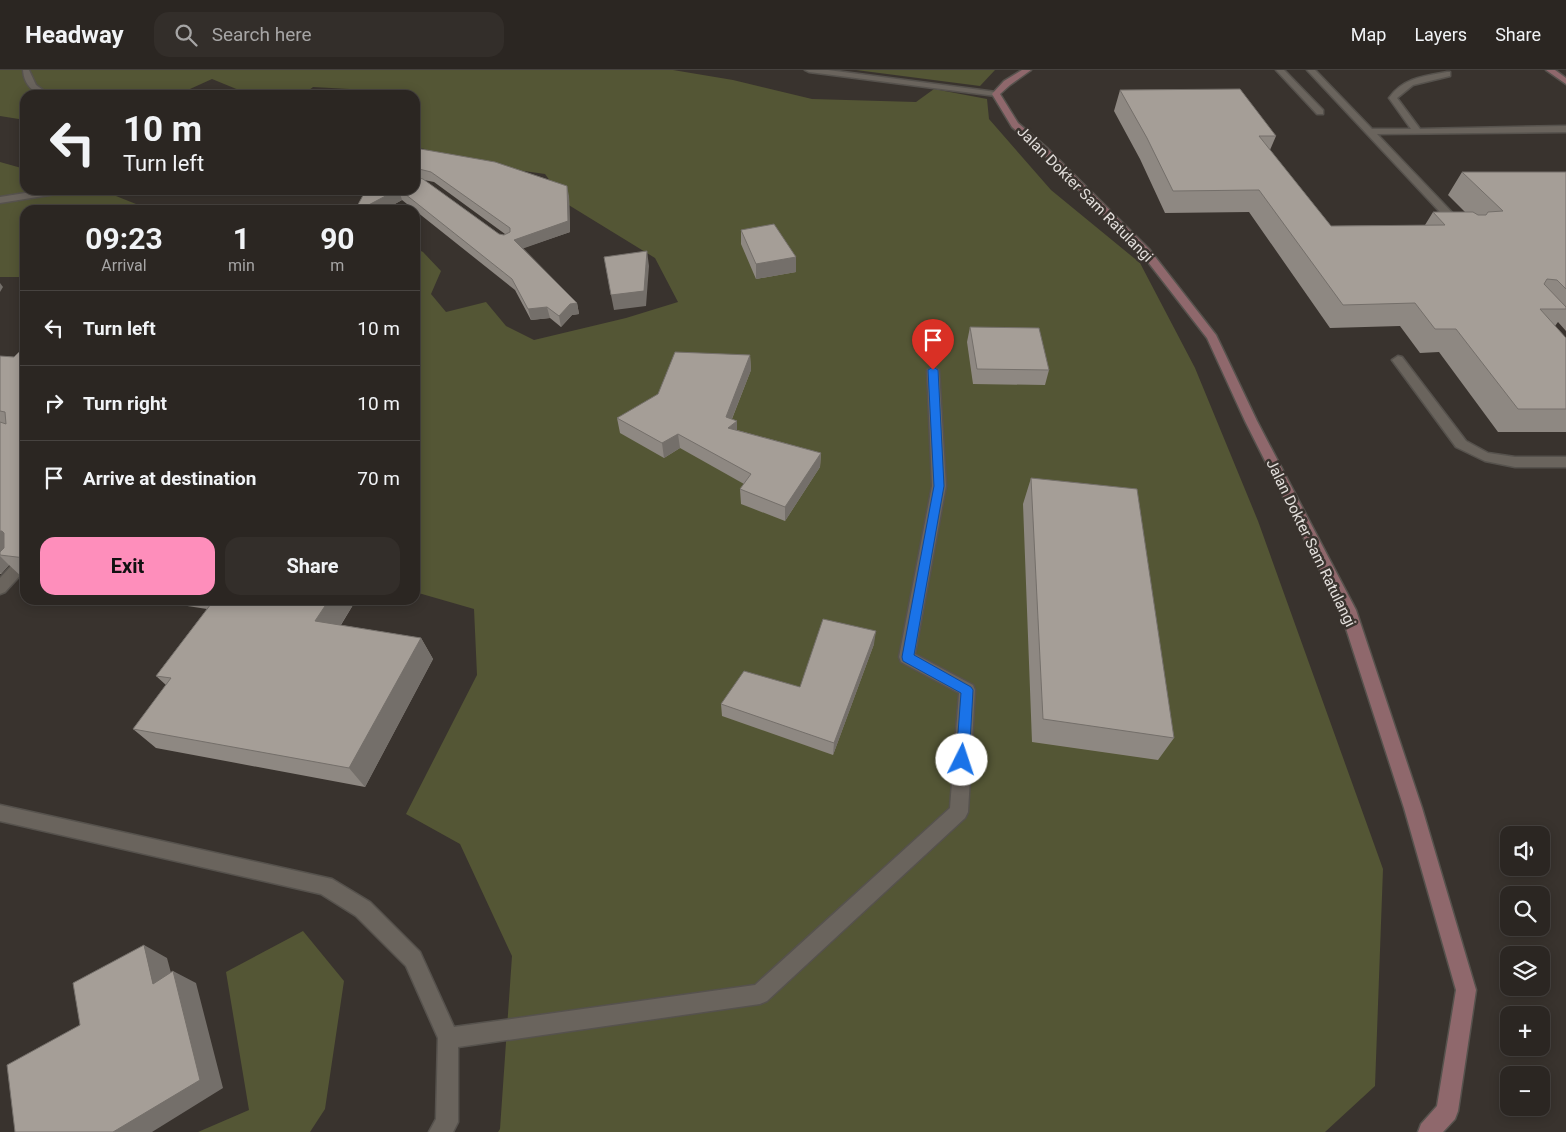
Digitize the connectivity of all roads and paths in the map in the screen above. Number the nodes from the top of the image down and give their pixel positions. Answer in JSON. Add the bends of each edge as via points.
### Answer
{"nodes":[{"id":1,"x":809,"y":70,"type":"edge"},
{"id":2,"x":1027,"y":70,"type":"edge"},
{"id":3,"x":1280,"y":70,"type":"edge"},
{"id":4,"x":1311,"y":70,"type":"edge"},
{"id":5,"x":1550,"y":70,"type":"edge"},
{"id":6,"x":26,"y":71,"type":"edge"},
{"id":7,"x":1447,"y":74,"type":"dead end"},
{"id":8,"x":1566,"y":82,"type":"edge"},
{"id":9,"x":38,"y":90,"type":"edge"},
{"id":10,"x":996,"y":94,"type":"junction"},
{"id":11,"x":1337,"y":98,"type":"junction"},
{"id":12,"x":1306,"y":99,"type":"junction"},
{"id":13,"x":1320,"y":112,"type":"dead end"},
{"id":14,"x":1566,"y":130,"type":"edge"},
{"id":15,"x":1416,"y":131,"type":"junction"},
{"id":16,"x":1369,"y":132,"type":"junction"},
{"id":17,"x":31,"y":195,"type":"edge"},
{"id":18,"x":0,"y":200,"type":"edge"},
{"id":19,"x":1467,"y":234,"type":"edge"},
{"id":20,"x":1398,"y":360,"type":"dead end"},
{"id":21,"x":933,"y":370,"type":"dead end"},
{"id":22,"x":1566,"y":462,"type":"edge"},
{"id":23,"x":20,"y":566,"type":"edge"},
{"id":24,"x":0,"y":588,"type":"edge"},
{"id":25,"x":0,"y":813,"type":"edge"},
{"id":26,"x":448,"y":1038,"type":"junction"},
{"id":27,"x":440,"y":1132,"type":"edge"},
{"id":28,"x":1429,"y":1132,"type":"edge"}],
"edges":[{"from":1,"to":10,"type":"street"},
{"from":2,"to":10,"type":"main road","via":[[1007,82]]},
{"from":3,"to":12,"type":"street"},
{"from":4,"to":11,"type":"street"},
{"from":5,"to":8,"type":"main road"},
{"from":6,"to":9,"type":"street","via":[[32,86]]},
{"from":7,"to":15,"type":"street","via":[[1414,80],[1398,90],[1393,98]]},
{"from":10,"to":28,"type":"main road","name":"Jalan Dokter Sam Ratulangi","via":[[1015,125],[1146,251],[1212,337],[1250,421],[1348,610],[1413,808],[1466,990],[1447,1110]]},
{"from":11,"to":12,"type":"street"},
{"from":11,"to":16,"type":"street"},
{"from":12,"to":13,"type":"street"},
{"from":14,"to":15,"type":"street"},
{"from":15,"to":16,"type":"street"},
{"from":16,"to":19,"type":"street"},
{"from":17,"to":18,"type":"street"},
{"from":20,"to":22,"type":"street","via":[[1461,444],[1485,457],[1515,462]]},
{"from":21,"to":26,"type":"street","via":[[939,486],[908,657],[967,690],[959,812],[760,994]]},
{"from":23,"to":24,"type":"street"},
{"from":25,"to":26,"type":"street","via":[[325,886],[363,909],[413,959]]},
{"from":26,"to":27,"type":"street","via":[[447,1122]]}]}
